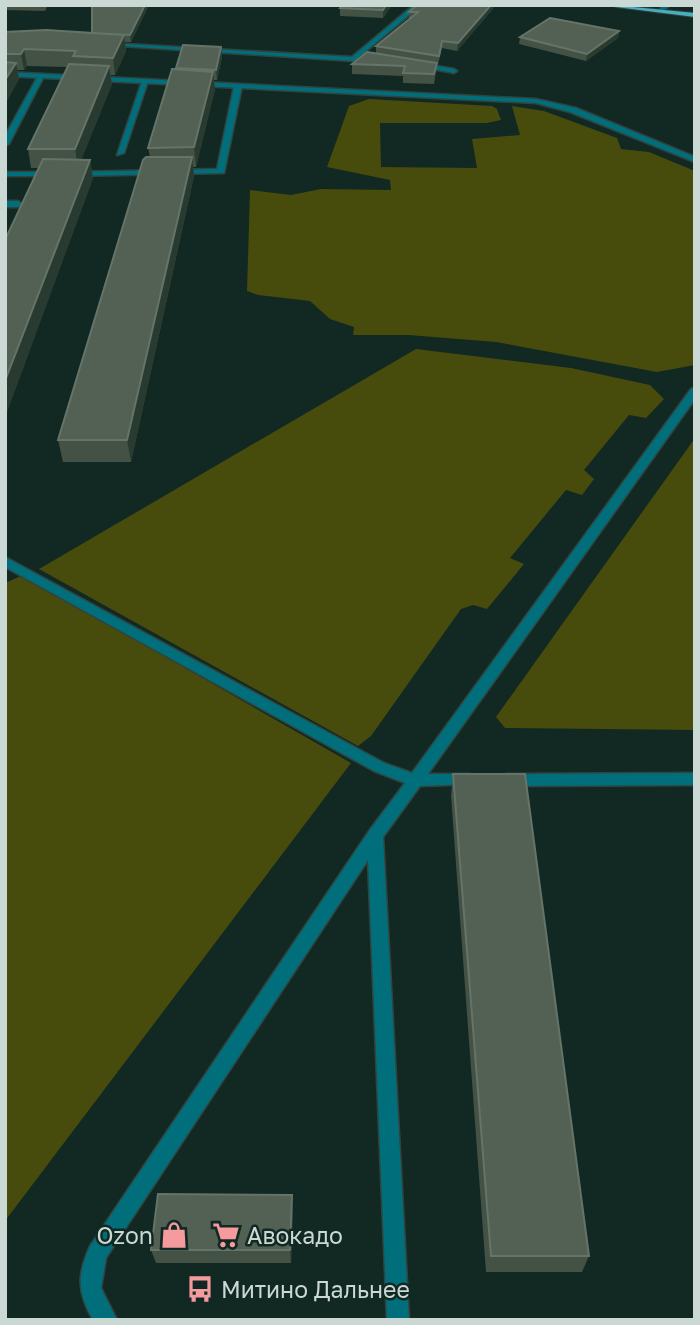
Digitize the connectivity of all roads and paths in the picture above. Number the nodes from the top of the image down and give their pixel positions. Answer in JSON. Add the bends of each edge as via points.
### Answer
{"nodes":[{"id":1,"x":418,"y":5,"type":"edge"},
{"id":2,"x":616,"y":5,"type":"edge"},
{"id":3,"x":663,"y":8,"type":"edge"},
{"id":4,"x":695,"y":15,"type":"edge"},
{"id":5,"x":101,"y":45,"type":"edge"},
{"id":6,"x":359,"y":56,"type":"junction"},
{"id":7,"x":372,"y":58,"type":"edge"},
{"id":8,"x":409,"y":62,"type":"edge"},
{"id":9,"x":454,"y":71,"type":"dead end"},
{"id":10,"x":5,"y":74,"type":"edge"},
{"id":11,"x":41,"y":76,"type":"junction"},
{"id":12,"x":145,"y":81,"type":"junction"},
{"id":13,"x":238,"y":86,"type":"junction"},
{"id":14,"x":5,"y":144,"type":"edge"},
{"id":15,"x":120,"y":153,"type":"dead end"},
{"id":16,"x":695,"y":160,"type":"edge"},
{"id":17,"x":5,"y":174,"type":"edge"},
{"id":18,"x":5,"y":204,"type":"edge"},
{"id":19,"x":18,"y":204,"type":"dead end"},
{"id":20,"x":695,"y":391,"type":"edge"},
{"id":21,"x":5,"y":561,"type":"edge"},
{"id":22,"x":695,"y":779,"type":"edge"},
{"id":23,"x":414,"y":780,"type":"junction"},
{"id":24,"x":375,"y":836,"type":"junction"},
{"id":25,"x":106,"y":1320,"type":"edge"},
{"id":26,"x":398,"y":1320,"type":"edge"}],
"edges":[{"from":1,"to":6,"type":"street"},
{"from":2,"to":3,"type":"main road"},
{"from":3,"to":4,"type":"main road"},
{"from":5,"to":6,"type":"street","via":[[334,59]]},
{"from":6,"to":7,"type":"street"},
{"from":8,"to":9,"type":"street"},
{"from":10,"to":11,"type":"street"},
{"from":11,"to":12,"type":"street"},
{"from":11,"to":14,"type":"street"},
{"from":12,"to":13,"type":"street"},
{"from":12,"to":15,"type":"street"},
{"from":13,"to":16,"type":"street","via":[[536,102],[573,110]]},
{"from":13,"to":17,"type":"street","via":[[221,171]]},
{"from":18,"to":19,"type":"street"},
{"from":20,"to":23,"type":"street"},
{"from":21,"to":23,"type":"street","via":[[379,766]]},
{"from":22,"to":23,"type":"street"},
{"from":23,"to":24,"type":"street"},
{"from":24,"to":25,"type":"street","via":[[97,1253],[88,1282]]},
{"from":24,"to":26,"type":"street"}]}
